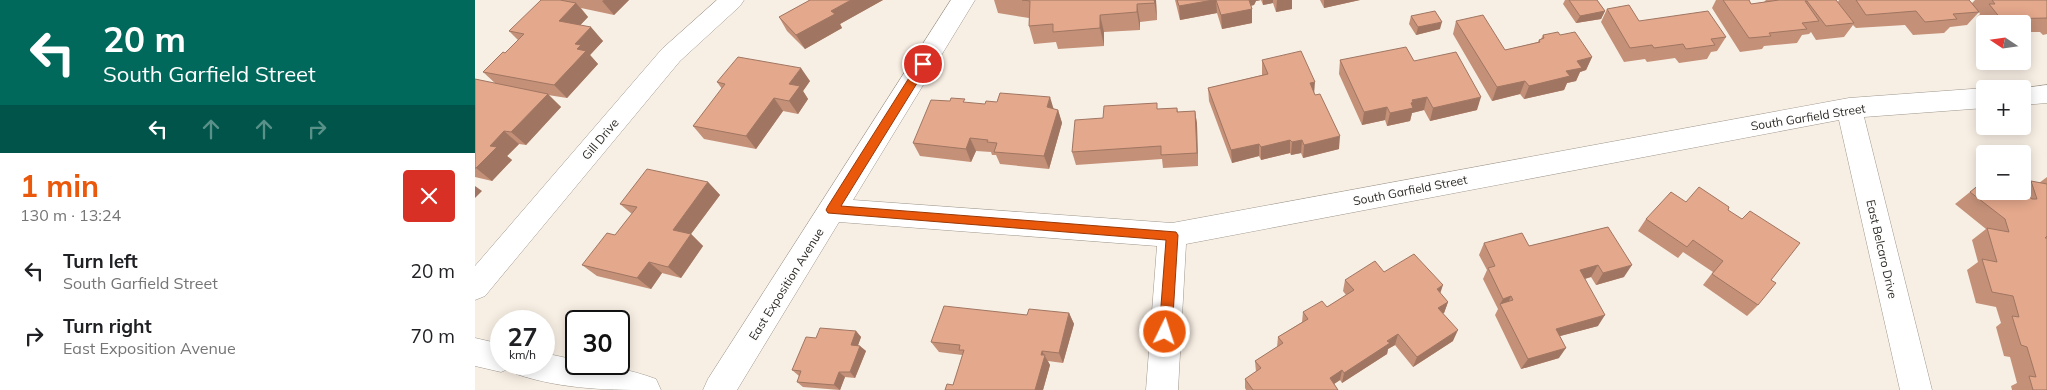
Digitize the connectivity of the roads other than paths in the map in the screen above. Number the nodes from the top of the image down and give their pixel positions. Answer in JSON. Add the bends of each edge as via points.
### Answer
{"nodes":[{"id":1,"x":732,"y":0,"type":"edge"},
{"id":2,"x":963,"y":0,"type":"edge"},
{"id":3,"x":2047,"y":94,"type":"edge"},
{"id":4,"x":2031,"y":95,"type":"edge"},
{"id":5,"x":1976,"y":99,"type":"edge"},
{"id":6,"x":1849,"y":108,"type":"junction"},
{"id":7,"x":832,"y":210,"type":"junction"},
{"id":8,"x":1172,"y":235,"type":"junction"},
{"id":9,"x":475,"y":287,"type":"edge"},
{"id":10,"x":475,"y":352,"type":"edge"},
{"id":11,"x":490,"y":355,"type":"edge"},
{"id":12,"x":555,"y":370,"type":"edge"},
{"id":13,"x":645,"y":390,"type":"edge"},
{"id":14,"x":719,"y":390,"type":"edge"},
{"id":15,"x":1162,"y":390,"type":"edge"},
{"id":16,"x":1916,"y":390,"type":"edge"}],
"edges":[{"from":1,"to":9,"type":"street","name":"Gill Drive","via":[[671,55]]},
{"from":2,"to":7,"type":"street","name":"East Exposition Avenue"},
{"from":3,"to":4,"type":"street"},
{"from":5,"to":6,"type":"street","name":"South Garfield Street"},
{"from":6,"to":8,"type":"street","name":"South Garfield Street"},
{"from":6,"to":16,"type":"street","name":"East Belcaro Drive"},
{"from":7,"to":8,"type":"street","name":"South Garfield Street"},
{"from":7,"to":14,"type":"street","name":"East Exposition Avenue"},
{"from":8,"to":15,"type":"street"},
{"from":10,"to":11,"type":"street"},
{"from":12,"to":13,"type":"street"}]}
